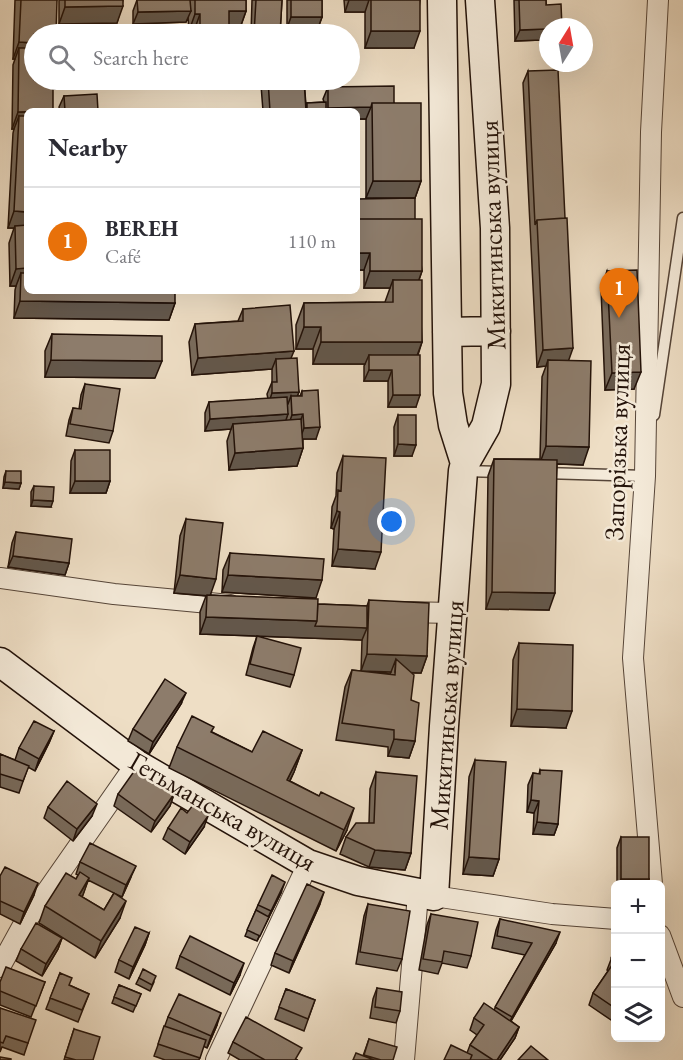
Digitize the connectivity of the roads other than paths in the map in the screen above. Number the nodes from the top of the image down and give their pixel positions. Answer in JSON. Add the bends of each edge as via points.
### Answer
{"nodes":[{"id":1,"x":442,"y":0,"type":"edge"},
{"id":2,"x":480,"y":0,"type":"edge"},
{"id":3,"x":658,"y":0,"type":"edge"},
{"id":4,"x":683,"y":218,"type":"edge"},
{"id":5,"x":496,"y":331,"type":"junction"},
{"id":6,"x":447,"y":332,"type":"junction"},
{"id":7,"x":464,"y":467,"type":"junction"},
{"id":8,"x":509,"y":472,"type":"edge"},
{"id":9,"x":532,"y":473,"type":"edge"},
{"id":10,"x":645,"y":476,"type":"junction"},
{"id":11,"x":0,"y":578,"type":"edge"},
{"id":12,"x":253,"y":607,"type":"edge"},
{"id":13,"x":381,"y":611,"type":"edge"},
{"id":14,"x":452,"y":613,"type":"junction"},
{"id":15,"x":0,"y":662,"type":"edge"},
{"id":16,"x":136,"y":764,"type":"junction"},
{"id":17,"x":308,"y":864,"type":"junction"},
{"id":18,"x":652,"y":880,"type":"edge"},
{"id":19,"x":426,"y":895,"type":"junction"},
{"id":20,"x":611,"y":919,"type":"edge"},
{"id":21,"x":665,"y":948,"type":"edge"},
{"id":22,"x":0,"y":967,"type":"edge"},
{"id":23,"x":683,"y":997,"type":"edge"},
{"id":24,"x":216,"y":1060,"type":"edge"},
{"id":25,"x":404,"y":1060,"type":"edge"}],
"edges":[{"from":1,"to":6,"type":"street","name":"Микитинська вулиця"},
{"from":2,"to":5,"type":"street","name":"Микитинська вулиця","via":[[495,228]]},
{"from":3,"to":10,"type":"street","name":"Запорізька вулиця","via":[[651,132]]},
{"from":4,"to":10,"type":"lane"},
{"from":5,"to":6,"type":"street"},
{"from":5,"to":7,"type":"street","name":"Микитинська вулиця","via":[[492,408]]},
{"from":6,"to":7,"type":"street","name":"Микитинська вулиця","via":[[450,409]]},
{"from":7,"to":8,"type":"lane"},
{"from":7,"to":14,"type":"street","name":"Микитинська вулиця"},
{"from":9,"to":10,"type":"lane"},
{"from":10,"to":18,"type":"street","name":"Запорізька вулиця","via":[[633,658]]},
{"from":11,"to":12,"type":"street"},
{"from":13,"to":14,"type":"street"},
{"from":14,"to":19,"type":"street","name":"Микитинська вулиця"},
{"from":15,"to":16,"type":"street","name":"Гетьманська вулиця"},
{"from":16,"to":17,"type":"street","name":"Гетьманська вулиця"},
{"from":16,"to":22,"type":"street","via":[[22,927]]},
{"from":17,"to":19,"type":"street","name":"Гетьманська вулиця","via":[[358,881]]},
{"from":17,"to":24,"type":"street"},
{"from":19,"to":20,"type":"street","name":"Гетьманська вулиця"},
{"from":19,"to":25,"type":"street"},
{"from":21,"to":23,"type":"street"}]}
